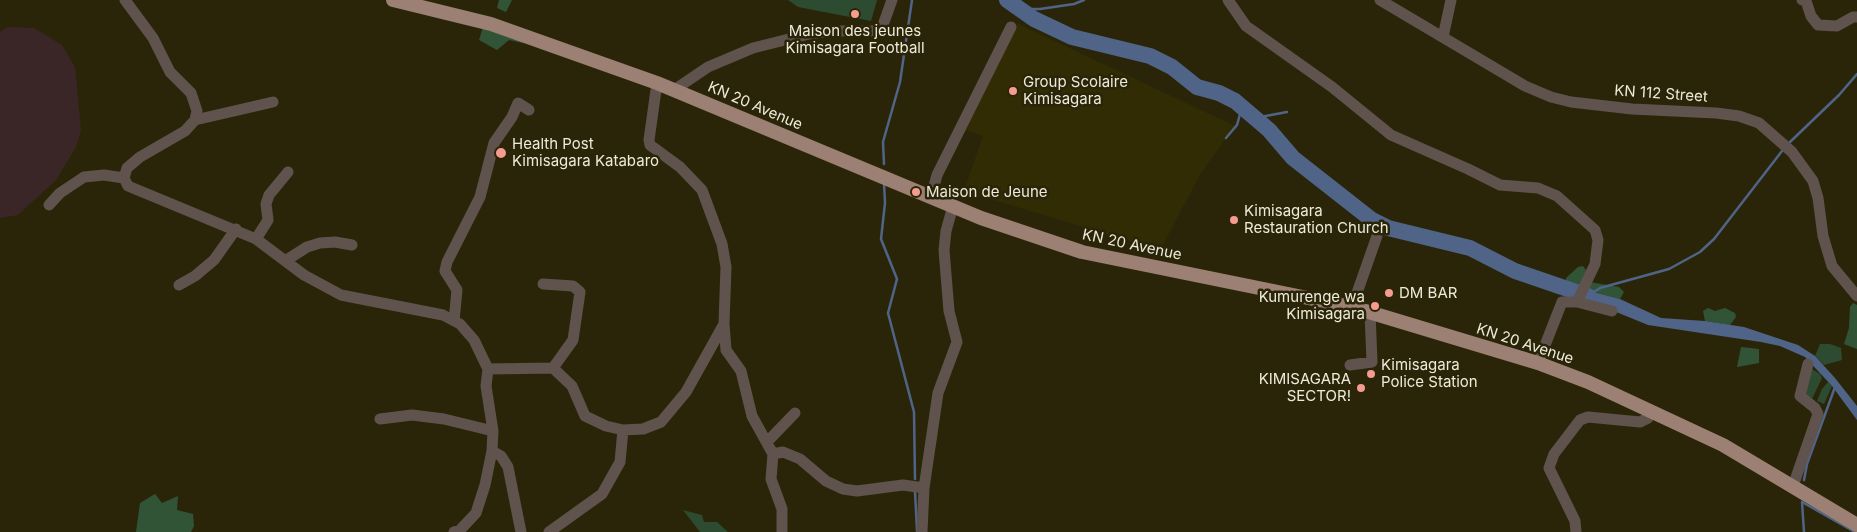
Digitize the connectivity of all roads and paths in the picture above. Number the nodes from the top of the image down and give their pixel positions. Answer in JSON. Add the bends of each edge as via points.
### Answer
{"nodes":[{"id":1,"x":125,"y":0,"type":"edge"},
{"id":2,"x":393,"y":0,"type":"edge"},
{"id":3,"x":892,"y":0,"type":"edge"},
{"id":4,"x":1228,"y":0,"type":"edge"},
{"id":5,"x":1380,"y":0,"type":"edge"},
{"id":6,"x":1451,"y":0,"type":"edge"},
{"id":7,"x":1802,"y":0,"type":"edge"},
{"id":8,"x":1857,"y":17,"type":"edge"},
{"id":9,"x":1011,"y":27,"type":"dead end"},
{"id":10,"x":1443,"y":37,"type":"junction"},
{"id":11,"x":657,"y":83,"type":"junction"},
{"id":12,"x":674,"y":90,"type":"junction"},
{"id":13,"x":273,"y":102,"type":"dead end"},
{"id":14,"x":529,"y":110,"type":"dead end"},
{"id":15,"x":194,"y":120,"type":"junction"},
{"id":16,"x":288,"y":172,"type":"dead end"},
{"id":17,"x":124,"y":178,"type":"junction"},
{"id":18,"x":931,"y":197,"type":"junction"},
{"id":19,"x":49,"y":204,"type":"dead end"},
{"id":20,"x":953,"y":206,"type":"junction"},
{"id":21,"x":236,"y":229,"type":"junction"},
{"id":22,"x":1377,"y":236,"type":"dead end"},
{"id":23,"x":256,"y":239,"type":"junction"},
{"id":24,"x":352,"y":245,"type":"dead end"},
{"id":25,"x":286,"y":261,"type":"junction"},
{"id":26,"x":543,"y":284,"type":"dead end"},
{"id":27,"x":179,"y":285,"type":"dead end"},
{"id":28,"x":1857,"y":296,"type":"edge"},
{"id":29,"x":1578,"y":300,"type":"junction"},
{"id":30,"x":1352,"y":307,"type":"junction"},
{"id":31,"x":1612,"y":311,"type":"dead end"},
{"id":32,"x":1370,"y":314,"type":"junction"},
{"id":33,"x":454,"y":321,"type":"junction"},
{"id":34,"x":724,"y":324,"type":"junction"},
{"id":35,"x":1538,"y":363,"type":"junction"},
{"id":36,"x":1808,"y":364,"type":"dead end"},
{"id":37,"x":1350,"y":365,"type":"dead end"},
{"id":38,"x":553,"y":368,"type":"junction"},
{"id":39,"x":488,"y":369,"type":"junction"},
{"id":40,"x":1652,"y":411,"type":"junction"},
{"id":41,"x":795,"y":413,"type":"dead end"},
{"id":42,"x":380,"y":419,"type":"dead end"},
{"id":43,"x":623,"y":430,"type":"junction"},
{"id":44,"x":494,"y":431,"type":"junction"},
{"id":45,"x":767,"y":442,"type":"junction"},
{"id":46,"x":492,"y":451,"type":"junction"},
{"id":47,"x":773,"y":454,"type":"junction"},
{"id":48,"x":1793,"y":486,"type":"junction"},
{"id":49,"x":924,"y":488,"type":"junction"},
{"id":50,"x":1857,"y":525,"type":"edge"},
{"id":51,"x":454,"y":532,"type":"edge"},
{"id":52,"x":521,"y":532,"type":"edge"},
{"id":53,"x":549,"y":532,"type":"edge"},
{"id":54,"x":782,"y":532,"type":"edge"},
{"id":55,"x":922,"y":532,"type":"edge"},
{"id":56,"x":1576,"y":532,"type":"edge"}],
"edges":[{"from":1,"to":15,"type":"street","via":[[153,38],[170,72],[192,93],[197,112]]},
{"from":2,"to":11,"type":"main road","name":"KN 20 Avenue","via":[[491,24]]},
{"from":3,"to":12,"type":"street","via":[[882,28],[809,34],[754,48],[708,68]]},
{"from":4,"to":29,"type":"street","via":[[1246,26],[1326,82],[1391,135],[1500,185],[1538,188],[1558,196],[1597,234],[1595,264]]},
{"from":5,"to":10,"type":"street","name":"KN 112 Street"},
{"from":6,"to":10,"type":"street"},
{"from":7,"to":8,"type":"street","via":[[1818,25],[1837,26]]},
{"from":9,"to":18,"type":"street","via":[[936,175]]},
{"from":10,"to":28,"type":"street","name":"KN 112 Street","via":[[1525,86],[1551,97],[1632,109],[1740,116],[1759,123],[1792,152],[1812,181],[1832,266]]},
{"from":11,"to":12,"type":"main road","name":"KN 20 Avenue"},
{"from":11,"to":34,"type":"street","via":[[649,140],[653,148],[688,175],[704,194],[724,256]]},
{"from":12,"to":18,"type":"main road","name":"KN 20 Avenue"},
{"from":13,"to":15,"type":"street"},
{"from":14,"to":33,"type":"street","via":[[518,103],[494,143],[480,197],[447,262],[445,271],[456,290]]},
{"from":15,"to":17,"type":"street","via":[[185,130],[140,157],[127,168]]},
{"from":16,"to":23,"type":"street","via":[[269,195],[266,204],[268,220]]},
{"from":17,"to":19,"type":"street","via":[[84,177],[72,183]]},
{"from":17,"to":21,"type":"street","via":[[128,186],[140,192]]},
{"from":18,"to":20,"type":"main road","name":"KN 20 Avenue"},
{"from":20,"to":30,"type":"main road","name":"KN 20 Avenue","via":[[1082,252]]},
{"from":20,"to":49,"type":"street","via":[[944,250],[949,311],[957,342],[938,393]]},
{"from":21,"to":23,"type":"street"},
{"from":21,"to":27,"type":"street","via":[[214,260]]},
{"from":22,"to":30,"type":"street"},
{"from":23,"to":25,"type":"street"},
{"from":24,"to":25,"type":"street","via":[[320,243],[308,246]]},
{"from":25,"to":33,"type":"street","via":[[341,295],[432,312]]},
{"from":26,"to":38,"type":"street","via":[[573,286],[580,292],[573,340]]},
{"from":29,"to":31,"type":"street"},
{"from":29,"to":35,"type":"street","via":[[1566,300],[1560,304]]},
{"from":30,"to":32,"type":"main road","name":"KN 20 Avenue"},
{"from":32,"to":35,"type":"main road","name":"KN 20 Avenue"},
{"from":32,"to":37,"type":"street","via":[[1378,361]]},
{"from":33,"to":39,"type":"street","via":[[474,340]]},
{"from":34,"to":43,"type":"street","via":[[673,410],[652,427]]},
{"from":34,"to":45,"type":"street","via":[[726,350],[741,371],[752,416]]},
{"from":35,"to":40,"type":"main road","name":"KN 20 Avenue"},
{"from":36,"to":48,"type":"street","via":[[1800,396],[1818,414]]},
{"from":38,"to":39,"type":"street"},
{"from":38,"to":43,"type":"street","via":[[572,386],[585,416]]},
{"from":39,"to":44,"type":"street","via":[[486,386]]},
{"from":40,"to":48,"type":"main road","name":"KN 20 Avenue","via":[[1730,449]]},
{"from":40,"to":56,"type":"street","via":[[1640,422],[1588,417],[1580,420],[1554,454],[1549,468],[1575,521]]},
{"from":41,"to":45,"type":"street"},
{"from":42,"to":44,"type":"street","via":[[412,415]]},
{"from":43,"to":53,"type":"street","via":[[620,462],[602,494]]},
{"from":44,"to":46,"type":"street"},
{"from":45,"to":47,"type":"street"},
{"from":46,"to":51,"type":"street","via":[[476,513]]},
{"from":46,"to":52,"type":"street","via":[[501,456],[508,467]]},
{"from":47,"to":49,"type":"street","via":[[783,452],[800,459],[826,481],[843,489],[856,491],[903,485]]},
{"from":47,"to":54,"type":"street","via":[[771,479],[782,509]]},
{"from":48,"to":50,"type":"main road","name":"KN 20 Avenue"},
{"from":49,"to":55,"type":"street"}]}
